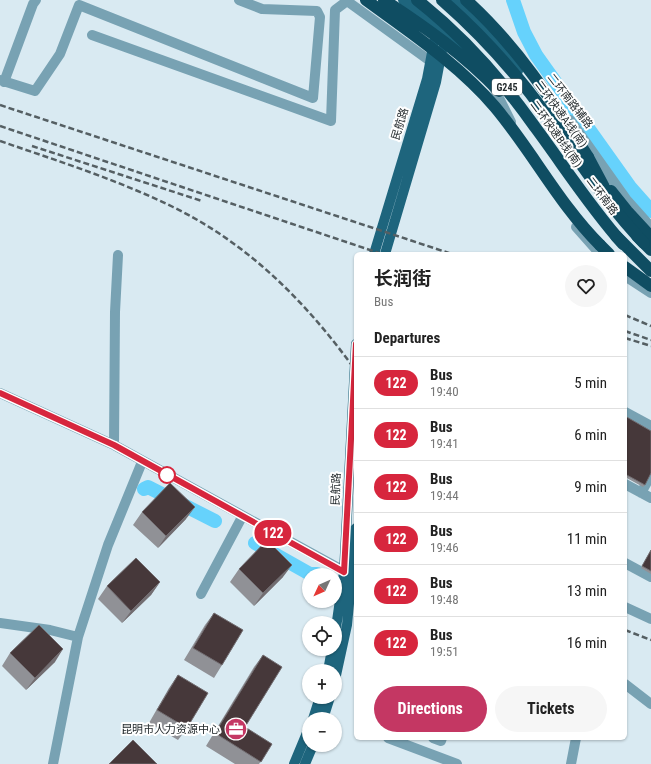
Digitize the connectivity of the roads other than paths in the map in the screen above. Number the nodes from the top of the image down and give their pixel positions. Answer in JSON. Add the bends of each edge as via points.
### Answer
{"nodes":[{"id":1,"x":36,"y":0,"type":"edge"},
{"id":2,"x":239,"y":0,"type":"edge"},
{"id":3,"x":366,"y":0,"type":"edge"},
{"id":4,"x":384,"y":0,"type":"edge"},
{"id":5,"x":403,"y":0,"type":"edge"},
{"id":6,"x":417,"y":0,"type":"edge"},
{"id":7,"x":442,"y":0,"type":"edge"},
{"id":8,"x":456,"y":0,"type":"edge"},
{"id":9,"x":335,"y":10,"type":"junction"},
{"id":10,"x":317,"y":11,"type":"junction"},
{"id":11,"x":443,"y":31,"type":"junction"},
{"id":12,"x":92,"y":35,"type":"dead end"},
{"id":13,"x":430,"y":61,"type":"junction"},
{"id":14,"x":2,"y":81,"type":"edge"},
{"id":15,"x":651,"y":227,"type":"edge"},
{"id":16,"x":622,"y":244,"type":"junction"},
{"id":17,"x":649,"y":244,"type":"edge"},
{"id":18,"x":600,"y":250,"type":"edge"},
{"id":19,"x":375,"y":252,"type":"edge"},
{"id":20,"x":386,"y":252,"type":"edge"},
{"id":21,"x":651,"y":254,"type":"edge"},
{"id":22,"x":118,"y":255,"type":"dead end"},
{"id":23,"x":627,"y":268,"type":"edge"},
{"id":24,"x":651,"y":270,"type":"edge"},
{"id":25,"x":627,"y":277,"type":"edge"},
{"id":26,"x":651,"y":286,"type":"edge"},
{"id":27,"x":651,"y":293,"type":"edge"},
{"id":28,"x":0,"y":393,"type":"edge"},
{"id":29,"x":627,"y":413,"type":"edge"},
{"id":30,"x":651,"y":426,"type":"edge"},
{"id":31,"x":354,"y":436,"type":"edge"},
{"id":32,"x":114,"y":445,"type":"junction"},
{"id":33,"x":142,"y":462,"type":"junction"},
{"id":34,"x":651,"y":475,"type":"edge"},
{"id":35,"x":627,"y":485,"type":"edge"},
{"id":36,"x":641,"y":493,"type":"junction"},
{"id":37,"x":651,"y":498,"type":"edge"},
{"id":38,"x":242,"y":517,"type":"junction"},
{"id":39,"x":354,"y":547,"type":"edge"},
{"id":40,"x":627,"y":564,"type":"edge"},
{"id":41,"x":351,"y":575,"type":"edge"},
{"id":42,"x":651,"y":577,"type":"edge"},
{"id":43,"x":201,"y":594,"type":"dead end"},
{"id":44,"x":627,"y":608,"type":"edge"},
{"id":45,"x":340,"y":616,"type":"edge"},
{"id":46,"x":651,"y":619,"type":"edge"},
{"id":47,"x":0,"y":623,"type":"edge"},
{"id":48,"x":78,"y":637,"type":"junction"},
{"id":49,"x":338,"y":664,"type":"edge"},
{"id":50,"x":627,"y":686,"type":"edge"},
{"id":51,"x":651,"y":704,"type":"edge"},
{"id":52,"x":393,"y":740,"type":"edge"},
{"id":53,"x":576,"y":740,"type":"edge"},
{"id":54,"x":302,"y":745,"type":"edge"},
{"id":55,"x":310,"y":752,"type":"edge"},
{"id":56,"x":53,"y":764,"type":"edge"},
{"id":57,"x":294,"y":764,"type":"edge"},
{"id":58,"x":305,"y":764,"type":"edge"},
{"id":59,"x":457,"y":764,"type":"edge"},
{"id":60,"x":571,"y":764,"type":"edge"}],
"edges":[{"from":1,"to":14,"type":"street"},
{"from":2,"to":10,"type":"street","via":[[262,9]]},
{"from":3,"to":18,"type":"highway","bridge":true,"via":[[445,58],[478,89],[514,131]]},
{"from":4,"to":16,"type":"highway","bridge":true,"via":[[450,47],[486,78],[523,119],[582,199]]},
{"from":5,"to":11,"type":"main road","name":"二环南路","number":"G245"},
{"from":6,"to":16,"type":"highway","name":"二环快速B线(南)","bridge":true,"via":[[462,39],[493,73]]},
{"from":7,"to":17,"type":"highway","name":"二环快速A线(南)","bridge":true,"via":[[510,68],[606,198]]},
{"from":8,"to":11,"type":"main road","name":"民航路"},
{"from":8,"to":15,"type":"street","name":"二环南路辅路","via":[[539,80],[626,199]]},
{"from":8,"to":17,"type":"highway","bridge":true,"via":[[498,32],[522,60],[548,94],[588,157],[620,215]]},
{"from":8,"to":21,"type":"main road","name":"二环南路","number":"G245","via":[[508,57],[597,190],[623,224]]},
{"from":9,"to":10,"type":"street"},
{"from":9,"to":12,"type":"street","via":[[331,121]]},
{"from":9,"to":13,"type":"street","via":[[347,0]]},
{"from":10,"to":14,"type":"street","via":[[320,17],[313,98],[79,5],[60,54],[34,91]]},
{"from":11,"to":13,"type":"main road","name":"民航路"},
{"from":11,"to":18,"type":"street","via":[[486,74],[532,164],[562,209]]},
{"from":11,"to":20,"type":"main road","name":"民航路","via":[[436,82]]},
{"from":11,"to":24,"type":"main road","name":"二环南路","number":"G245","via":[[483,63],[506,86],[605,220]]},
{"from":13,"to":19,"type":"main road","name":"民航路","via":[[427,79]]},
{"from":16,"to":24,"type":"highway","name":"二环快速B线(南)"},
{"from":22,"to":32,"type":"street"},
{"from":23,"to":26,"type":"highway"},
{"from":25,"to":27,"type":"street"},
{"from":28,"to":32,"type":"street"},
{"from":29,"to":30,"type":"street"},
{"from":31,"to":41,"type":"main road","name":"民航路"},
{"from":32,"to":33,"type":"street"},
{"from":33,"to":38,"type":"street"},
{"from":33,"to":48,"type":"street","via":[[108,545]]},
{"from":34,"to":36,"type":"street"},
{"from":35,"to":36,"type":"street"},
{"from":36,"to":37,"type":"street"},
{"from":38,"to":41,"type":"street"},
{"from":38,"to":43,"type":"street"},
{"from":39,"to":41,"type":"main road","name":"民航路"},
{"from":40,"to":42,"type":"street"},
{"from":41,"to":45,"type":"main road","name":"民航路"},
{"from":41,"to":49,"type":"main road","name":"民航路","via":[[347,625]]},
{"from":44,"to":46,"type":"street"},
{"from":47,"to":48,"type":"street"},
{"from":48,"to":56,"type":"street"},
{"from":50,"to":51,"type":"street"},
{"from":52,"to":59,"type":"street"},
{"from":53,"to":60,"type":"street"},
{"from":54,"to":57,"type":"main road"},
{"from":55,"to":58,"type":"main road"}]}
